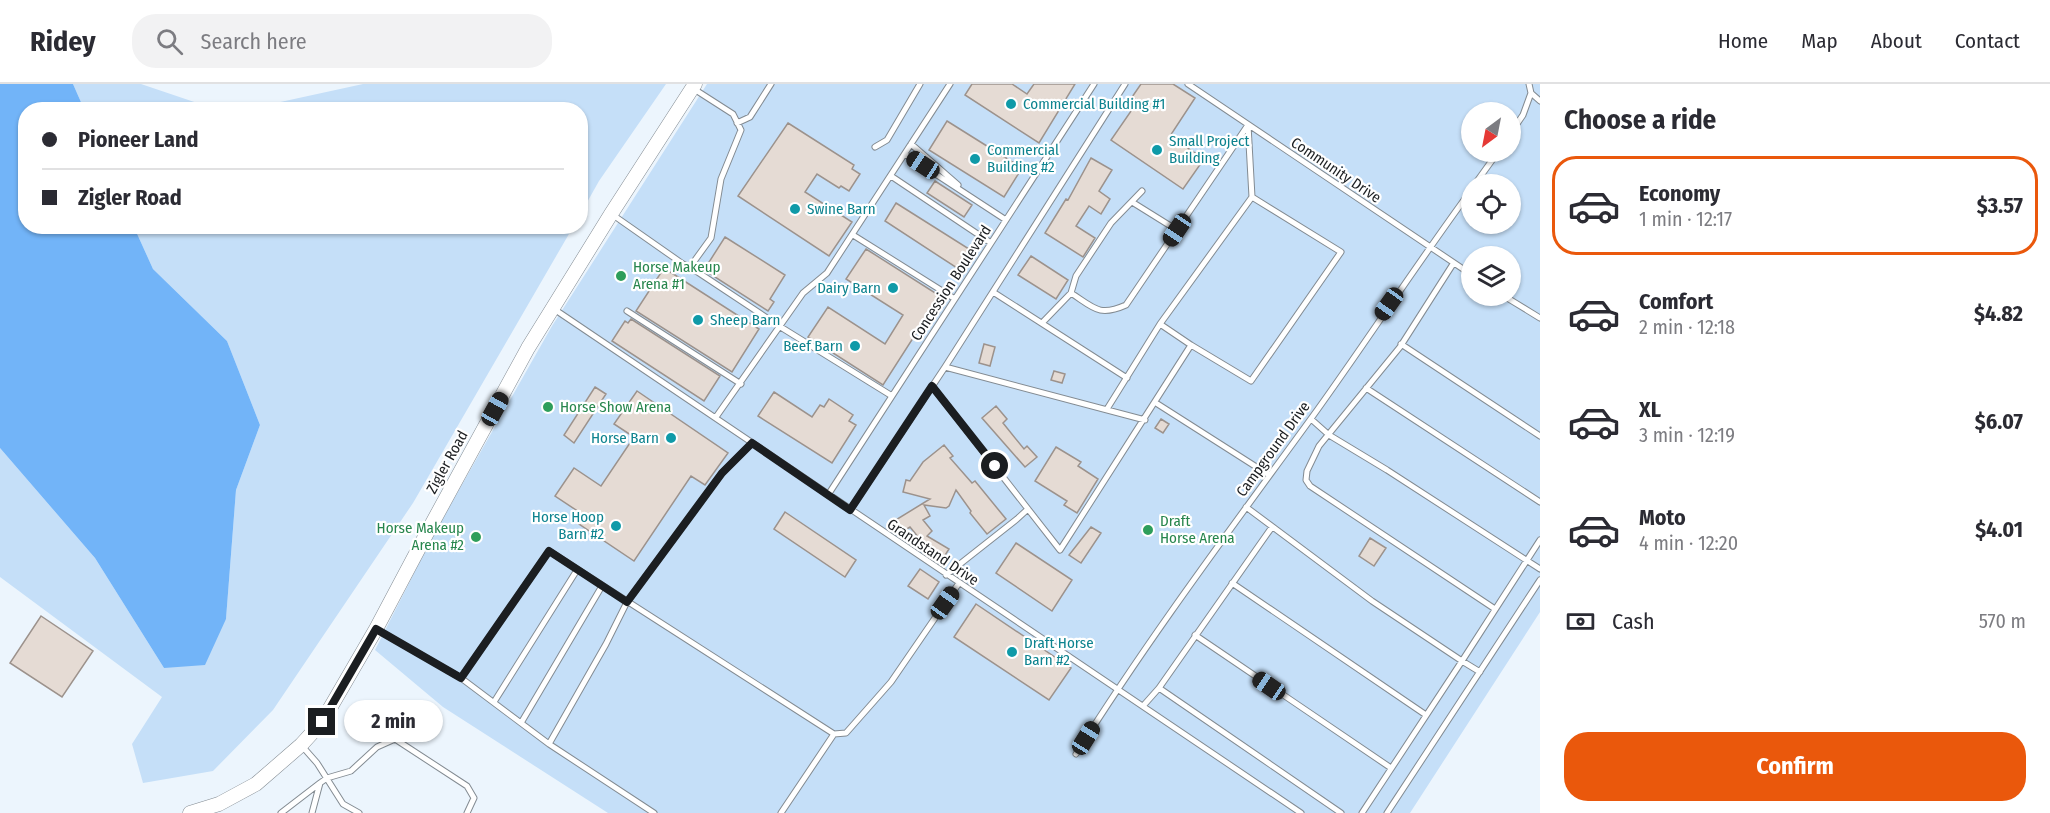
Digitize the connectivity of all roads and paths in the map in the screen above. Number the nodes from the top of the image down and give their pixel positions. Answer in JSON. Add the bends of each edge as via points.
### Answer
{"nodes":[{"id":1,"x":771,"y":84,"type":"edge"},
{"id":2,"x":920,"y":84,"type":"edge"},
{"id":3,"x":950,"y":84,"type":"edge"},
{"id":4,"x":1094,"y":84,"type":"edge"},
{"id":5,"x":1125,"y":84,"type":"edge"},
{"id":6,"x":1188,"y":84,"type":"edge"},
{"id":7,"x":1529,"y":84,"type":"edge"},
{"id":8,"x":693,"y":86,"type":"edge"},
{"id":9,"x":1532,"y":93,"type":"junction"},
{"id":10,"x":1540,"y":101,"type":"edge"},
{"id":11,"x":1521,"y":118,"type":"edge"},
{"id":12,"x":737,"y":123,"type":"junction"},
{"id":13,"x":1248,"y":125,"type":"junction"},
{"id":14,"x":911,"y":144,"type":"junction"},
{"id":15,"x":875,"y":147,"type":"dead end"},
{"id":16,"x":905,"y":154,"type":"junction"},
{"id":17,"x":891,"y":176,"type":"junction"},
{"id":18,"x":1142,"y":191,"type":"dead end"},
{"id":19,"x":1252,"y":197,"type":"junction"},
{"id":20,"x":975,"y":199,"type":"junction"},
{"id":21,"x":1132,"y":202,"type":"junction"},
{"id":22,"x":1461,"y":204,"type":"edge"},
{"id":23,"x":611,"y":214,"type":"junction"},
{"id":24,"x":1006,"y":220,"type":"junction"},
{"id":25,"x":1177,"y":230,"type":"junction"},
{"id":26,"x":853,"y":235,"type":"junction"},
{"id":27,"x":991,"y":243,"type":"junction"},
{"id":28,"x":1429,"y":247,"type":"junction"},
{"id":29,"x":1453,"y":264,"type":"junction"},
{"id":30,"x":690,"y":267,"type":"junction"},
{"id":31,"x":1461,"y":269,"type":"edge"},
{"id":32,"x":993,"y":292,"type":"junction"},
{"id":33,"x":1071,"y":293,"type":"junction"},
{"id":34,"x":955,"y":299,"type":"junction"},
{"id":35,"x":1520,"y":306,"type":"edge"},
{"id":36,"x":553,"y":309,"type":"junction"},
{"id":37,"x":627,"y":311,"type":"dead end"},
{"id":38,"x":1540,"y":318,"type":"edge"},
{"id":39,"x":1042,"y":323,"type":"junction"},
{"id":40,"x":1160,"y":324,"type":"junction"},
{"id":41,"x":779,"y":326,"type":"junction"},
{"id":42,"x":1401,"y":344,"type":"junction"},
{"id":43,"x":1191,"y":345,"type":"junction"},
{"id":44,"x":945,"y":367,"type":"junction"},
{"id":45,"x":1127,"y":378,"type":"junction"},
{"id":46,"x":741,"y":384,"type":"junction"},
{"id":47,"x":932,"y":386,"type":"junction"},
{"id":48,"x":1366,"y":388,"type":"junction"},
{"id":49,"x":892,"y":396,"type":"junction"},
{"id":50,"x":1156,"y":403,"type":"junction"},
{"id":51,"x":1107,"y":409,"type":"junction"},
{"id":52,"x":716,"y":417,"type":"junction"},
{"id":53,"x":1311,"y":419,"type":"junction"},
{"id":54,"x":1145,"y":420,"type":"junction"},
{"id":55,"x":1329,"y":435,"type":"junction"},
{"id":56,"x":1540,"y":436,"type":"edge"},
{"id":57,"x":752,"y":443,"type":"junction"},
{"id":58,"x":1269,"y":475,"type":"junction"},
{"id":59,"x":828,"y":495,"type":"junction"},
{"id":60,"x":1540,"y":502,"type":"edge"},
{"id":61,"x":1246,"y":507,"type":"junction"},
{"id":62,"x":1028,"y":509,"type":"junction"},
{"id":63,"x":850,"y":510,"type":"junction"},
{"id":64,"x":1272,"y":527,"type":"junction"},
{"id":65,"x":1540,"y":540,"type":"edge"},
{"id":66,"x":1525,"y":561,"type":"junction"},
{"id":67,"x":1540,"y":569,"type":"edge"},
{"id":68,"x":577,"y":570,"type":"junction"},
{"id":69,"x":946,"y":575,"type":"junction"},
{"id":70,"x":1540,"y":580,"type":"edge"},
{"id":71,"x":959,"y":583,"type":"junction"},
{"id":72,"x":1232,"y":583,"type":"junction"},
{"id":73,"x":602,"y":586,"type":"junction"},
{"id":74,"x":627,"y":602,"type":"junction"},
{"id":75,"x":1495,"y":609,"type":"junction"},
{"id":76,"x":376,"y":629,"type":"junction"},
{"id":77,"x":1195,"y":635,"type":"junction"},
{"id":78,"x":1462,"y":661,"type":"junction"},
{"id":79,"x":1480,"y":672,"type":"junction"},
{"id":80,"x":461,"y":678,"type":"junction"},
{"id":81,"x":1117,"y":688,"type":"junction"},
{"id":82,"x":1159,"y":688,"type":"junction"},
{"id":83,"x":494,"y":702,"type":"junction"},
{"id":84,"x":1143,"y":706,"type":"junction"},
{"id":85,"x":1426,"y":715,"type":"junction"},
{"id":86,"x":521,"y":723,"type":"junction"},
{"id":87,"x":834,"y":734,"type":"junction"},
{"id":88,"x":549,"y":744,"type":"junction"},
{"id":89,"x":301,"y":745,"type":"junction"},
{"id":90,"x":1076,"y":754,"type":"dead end"},
{"id":91,"x":1391,"y":768,"type":"junction"},
{"id":92,"x":327,"y":778,"type":"junction"},
{"id":93,"x":320,"y":783,"type":"junction"},
{"id":94,"x":190,"y":813,"type":"edge"},
{"id":95,"x":281,"y":813,"type":"edge"},
{"id":96,"x":312,"y":813,"type":"edge"},
{"id":97,"x":359,"y":813,"type":"edge"},
{"id":98,"x":467,"y":813,"type":"edge"},
{"id":99,"x":654,"y":813,"type":"edge"},
{"id":100,"x":781,"y":813,"type":"edge"},
{"id":101,"x":1301,"y":813,"type":"edge"},
{"id":102,"x":1341,"y":813,"type":"edge"},
{"id":103,"x":1362,"y":813,"type":"edge"},
{"id":104,"x":1388,"y":813,"type":"edge"}],
"edges":[{"from":1,"to":12,"type":"lane","via":[[750,117]]},
{"from":2,"to":15,"type":"lane","via":[[887,140]]},
{"from":3,"to":14,"type":"lane"},
{"from":4,"to":24,"type":"lane","name":"Concession Boulevard"},
{"from":5,"to":32,"type":"lane"},
{"from":6,"to":13,"type":"lane","name":"Community Drive"},
{"from":7,"to":9,"type":"lane"},
{"from":8,"to":12,"type":"lane","via":[[733,114]]},
{"from":8,"to":23,"type":"street","name":"Zigler Road"},
{"from":9,"to":10,"type":"lane"},
{"from":9,"to":11,"type":"lane"},
{"from":12,"to":30,"type":"lane","via":[[741,130],[721,179],[711,238]]},
{"from":13,"to":19,"type":"lane"},
{"from":13,"to":25,"type":"lane"},
{"from":13,"to":28,"type":"lane","name":"Community Drive"},
{"from":14,"to":16,"type":"lane"},
{"from":14,"to":20,"type":"lane"},
{"from":16,"to":17,"type":"lane"},
{"from":16,"to":20,"type":"lane"},
{"from":17,"to":26,"type":"lane"},
{"from":17,"to":27,"type":"lane"},
{"from":18,"to":21,"type":"lane"},
{"from":19,"to":40,"type":"lane"},
{"from":19,"to":43,"type":"lane","via":[[1341,252],[1251,381]]},
{"from":20,"to":24,"type":"lane"},
{"from":21,"to":25,"type":"lane"},
{"from":21,"to":33,"type":"lane","via":[[1111,223],[1076,276]]},
{"from":22,"to":28,"type":"lane","name":"Campground Drive"},
{"from":23,"to":30,"type":"lane"},
{"from":23,"to":36,"type":"street","name":"Zigler Road"},
{"from":24,"to":27,"type":"lane","name":"Concession Boulevard"},
{"from":25,"to":33,"type":"lane","via":[[1126,305],[1110,312],[1094,309]]},
{"from":26,"to":34,"type":"lane"},
{"from":26,"to":41,"type":"lane","via":[[827,273],[803,293]]},
{"from":27,"to":34,"type":"lane","name":"Concession Boulevard"},
{"from":28,"to":29,"type":"lane","name":"Community Drive"},
{"from":28,"to":53,"type":"lane","name":"Campground Drive"},
{"from":29,"to":31,"type":"lane","name":"Community Drive"},
{"from":29,"to":42,"type":"lane"},
{"from":30,"to":41,"type":"lane"},
{"from":32,"to":39,"type":"lane"},
{"from":32,"to":44,"type":"lane"},
{"from":33,"to":39,"type":"lane"},
{"from":34,"to":49,"type":"lane","name":"Concession Boulevard"},
{"from":35,"to":38,"type":"lane"},
{"from":36,"to":52,"type":"lane","name":"Grandstand Drive"},
{"from":36,"to":76,"type":"street","name":"Zigler Road"},
{"from":37,"to":46,"type":"lane"},
{"from":39,"to":45,"type":"lane"},
{"from":40,"to":43,"type":"lane"},
{"from":40,"to":45,"type":"lane"},
{"from":41,"to":46,"type":"lane"},
{"from":41,"to":49,"type":"lane"},
{"from":42,"to":48,"type":"lane"},
{"from":42,"to":56,"type":"lane"},
{"from":43,"to":50,"type":"lane"},
{"from":44,"to":47,"type":"lane"},
{"from":44,"to":51,"type":"lane"},
{"from":45,"to":51,"type":"lane"},
{"from":46,"to":52,"type":"lane"},
{"from":47,"to":62,"type":"lane"},
{"from":47,"to":63,"type":"lane"},
{"from":48,"to":55,"type":"lane"},
{"from":48,"to":60,"type":"lane"},
{"from":49,"to":59,"type":"lane","name":"Concession Boulevard"},
{"from":50,"to":54,"type":"lane"},
{"from":50,"to":58,"type":"lane"},
{"from":51,"to":54,"type":"lane"},
{"from":52,"to":57,"type":"lane","name":"Grandstand Drive"},
{"from":53,"to":55,"type":"lane"},
{"from":53,"to":58,"type":"lane","name":"Campground Drive"},
{"from":54,"to":62,"type":"lane","via":[[1060,550]]},
{"from":55,"to":66,"type":"lane"},
{"from":55,"to":75,"type":"lane","via":[[1307,471],[1310,486]]},
{"from":57,"to":59,"type":"lane","name":"Grandstand Drive"},
{"from":57,"to":74,"type":"lane","via":[[722,473]]},
{"from":58,"to":61,"type":"lane","name":"Campground Drive"},
{"from":59,"to":63,"type":"lane","name":"Grandstand Drive"},
{"from":61,"to":64,"type":"lane"},
{"from":61,"to":81,"type":"lane","name":"Campground Drive"},
{"from":62,"to":69,"type":"lane"},
{"from":63,"to":69,"type":"lane","name":"Grandstand Drive"},
{"from":64,"to":72,"type":"lane"},
{"from":64,"to":78,"type":"lane"},
{"from":65,"to":66,"type":"lane"},
{"from":66,"to":67,"type":"lane"},
{"from":66,"to":75,"type":"lane"},
{"from":68,"to":73,"type":"lane"},
{"from":68,"to":80,"type":"lane","via":[[549,551]]},
{"from":68,"to":83,"type":"lane"},
{"from":69,"to":71,"type":"lane","name":"Grandstand Drive"},
{"from":70,"to":79,"type":"lane"},
{"from":71,"to":81,"type":"lane","name":"Grandstand Drive"},
{"from":71,"to":87,"type":"lane","via":[[891,681],[846,733]]},
{"from":72,"to":77,"type":"lane"},
{"from":72,"to":85,"type":"lane"},
{"from":73,"to":74,"type":"lane"},
{"from":73,"to":86,"type":"lane"},
{"from":74,"to":87,"type":"lane"},
{"from":74,"to":88,"type":"lane"},
{"from":75,"to":78,"type":"lane"},
{"from":76,"to":80,"type":"lane"},
{"from":76,"to":89,"type":"street","name":"Zigler Road","via":[[322,722]]},
{"from":77,"to":82,"type":"lane"},
{"from":77,"to":91,"type":"lane"},
{"from":78,"to":79,"type":"lane"},
{"from":78,"to":85,"type":"lane"},
{"from":79,"to":104,"type":"lane"},
{"from":80,"to":83,"type":"lane"},
{"from":81,"to":84,"type":"lane","name":"Grandstand Drive"},
{"from":81,"to":90,"type":"lane","name":"Campground Drive"},
{"from":82,"to":84,"type":"lane"},
{"from":82,"to":102,"type":"lane"},
{"from":83,"to":86,"type":"lane"},
{"from":84,"to":101,"type":"lane","name":"Grandstand Drive"},
{"from":85,"to":91,"type":"lane"},
{"from":86,"to":88,"type":"lane"},
{"from":87,"to":100,"type":"lane"},
{"from":88,"to":99,"type":"lane"},
{"from":89,"to":92,"type":"lane"},
{"from":89,"to":94,"type":"street","name":"Zigler Road","via":[[256,784],[219,804]]},
{"from":91,"to":103,"type":"lane"},
{"from":92,"to":93,"type":"lane"},
{"from":92,"to":97,"type":"lane","via":[[343,804]]},
{"from":92,"to":98,"type":"lane","via":[[351,771],[377,747],[394,739],[467,786],[474,798]]},
{"from":93,"to":95,"type":"lane"},
{"from":93,"to":96,"type":"lane"}]}
